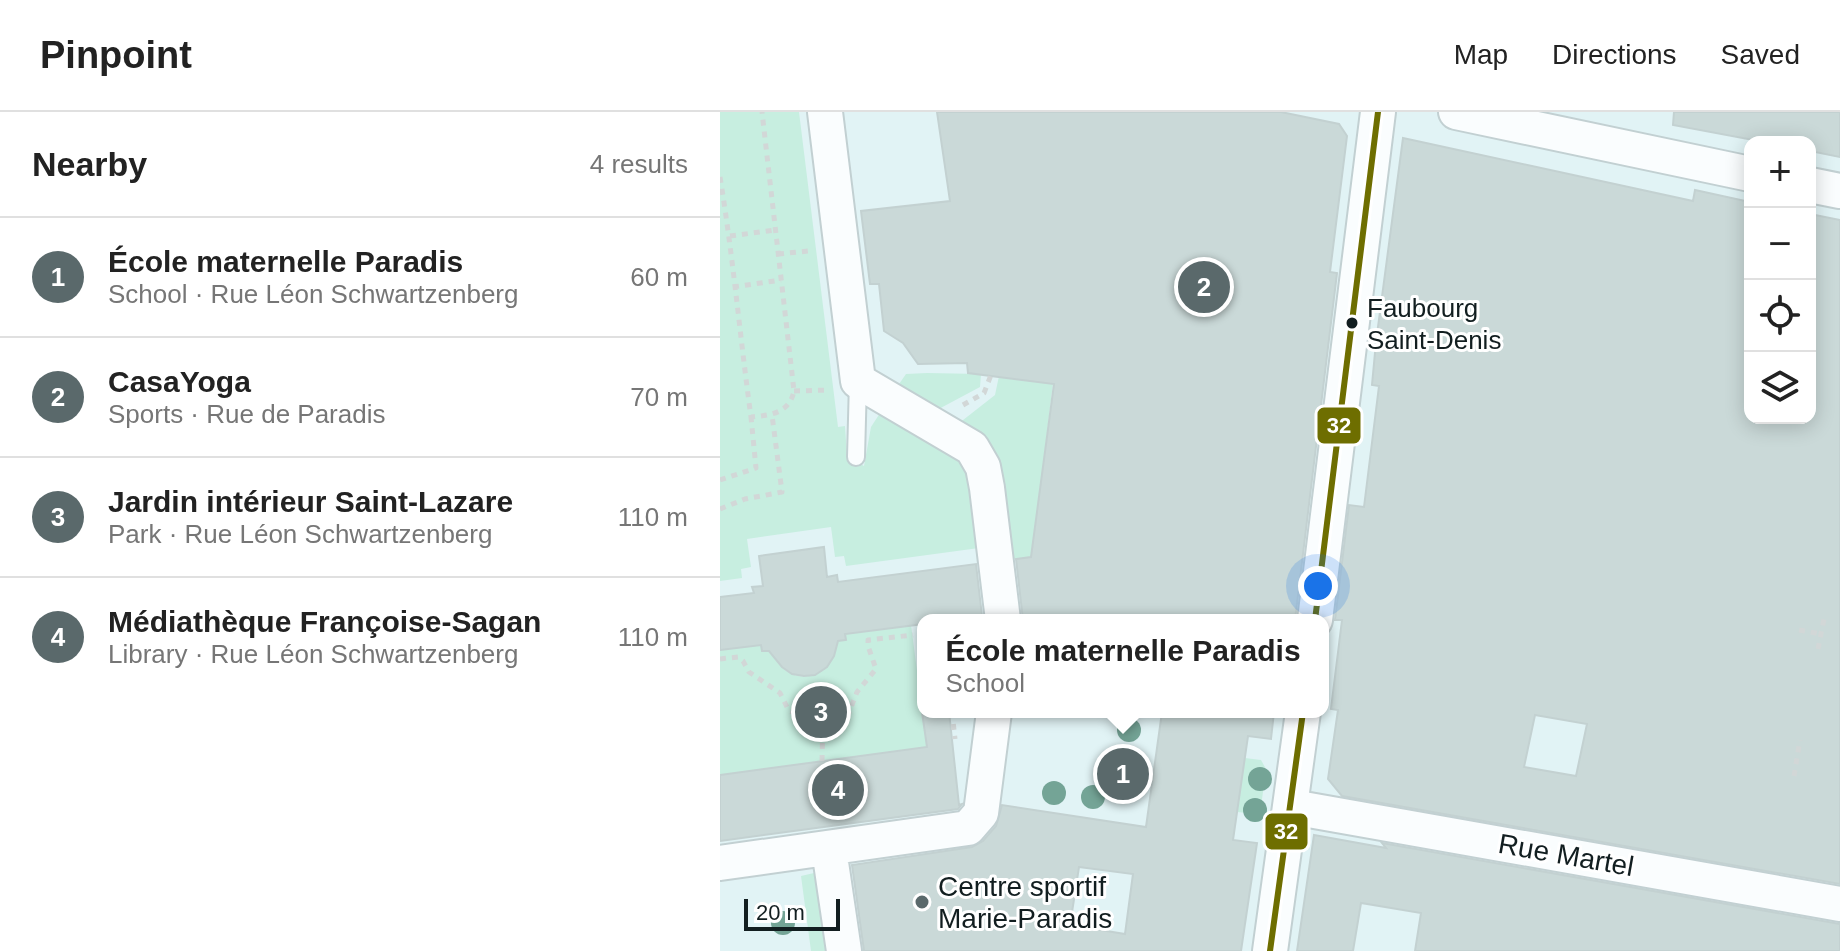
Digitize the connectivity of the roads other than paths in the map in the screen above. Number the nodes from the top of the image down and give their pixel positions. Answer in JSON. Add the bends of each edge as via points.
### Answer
{"nodes":[{"id":1,"x":825,"y":112,"type":"edge"},
{"id":2,"x":1378,"y":112,"type":"edge"},
{"id":3,"x":1456,"y":112,"type":"edge"},
{"id":4,"x":1494,"y":116,"type":"edge"},
{"id":5,"x":1744,"y":173,"type":"edge"},
{"id":6,"x":1816,"y":186,"type":"edge"},
{"id":7,"x":1840,"y":191,"type":"edge"},
{"id":8,"x":849,"y":385,"type":"junction"},
{"id":9,"x":856,"y":457,"type":"dead end"},
{"id":10,"x":1002,"y":614,"type":"edge"},
{"id":11,"x":1316,"y":614,"type":"edge"},
{"id":12,"x":993,"y":718,"type":"edge"},
{"id":13,"x":1302,"y":718,"type":"edge"},
{"id":14,"x":1292,"y":807,"type":"junction"},
{"id":15,"x":829,"y":849,"type":"junction"},
{"id":16,"x":720,"y":863,"type":"edge"},
{"id":17,"x":1840,"y":904,"type":"edge"},
{"id":18,"x":844,"y":951,"type":"edge"},
{"id":19,"x":1270,"y":951,"type":"edge"}],
"edges":[{"from":1,"to":8,"type":"street"},
{"from":2,"to":11,"type":"street"},
{"from":3,"to":4,"type":"street"},
{"from":4,"to":5,"type":"street"},
{"from":6,"to":7,"type":"street"},
{"from":8,"to":9,"type":"lane"},
{"from":8,"to":10,"type":"street","via":[[972,448],[983,467]]},
{"from":12,"to":15,"type":"street","via":[[981,813],[968,828]]},
{"from":13,"to":14,"type":"street"},
{"from":14,"to":17,"type":"street","name":"Rue Martel"},
{"from":14,"to":19,"type":"street"},
{"from":15,"to":16,"type":"street"},
{"from":15,"to":18,"type":"street"}]}
